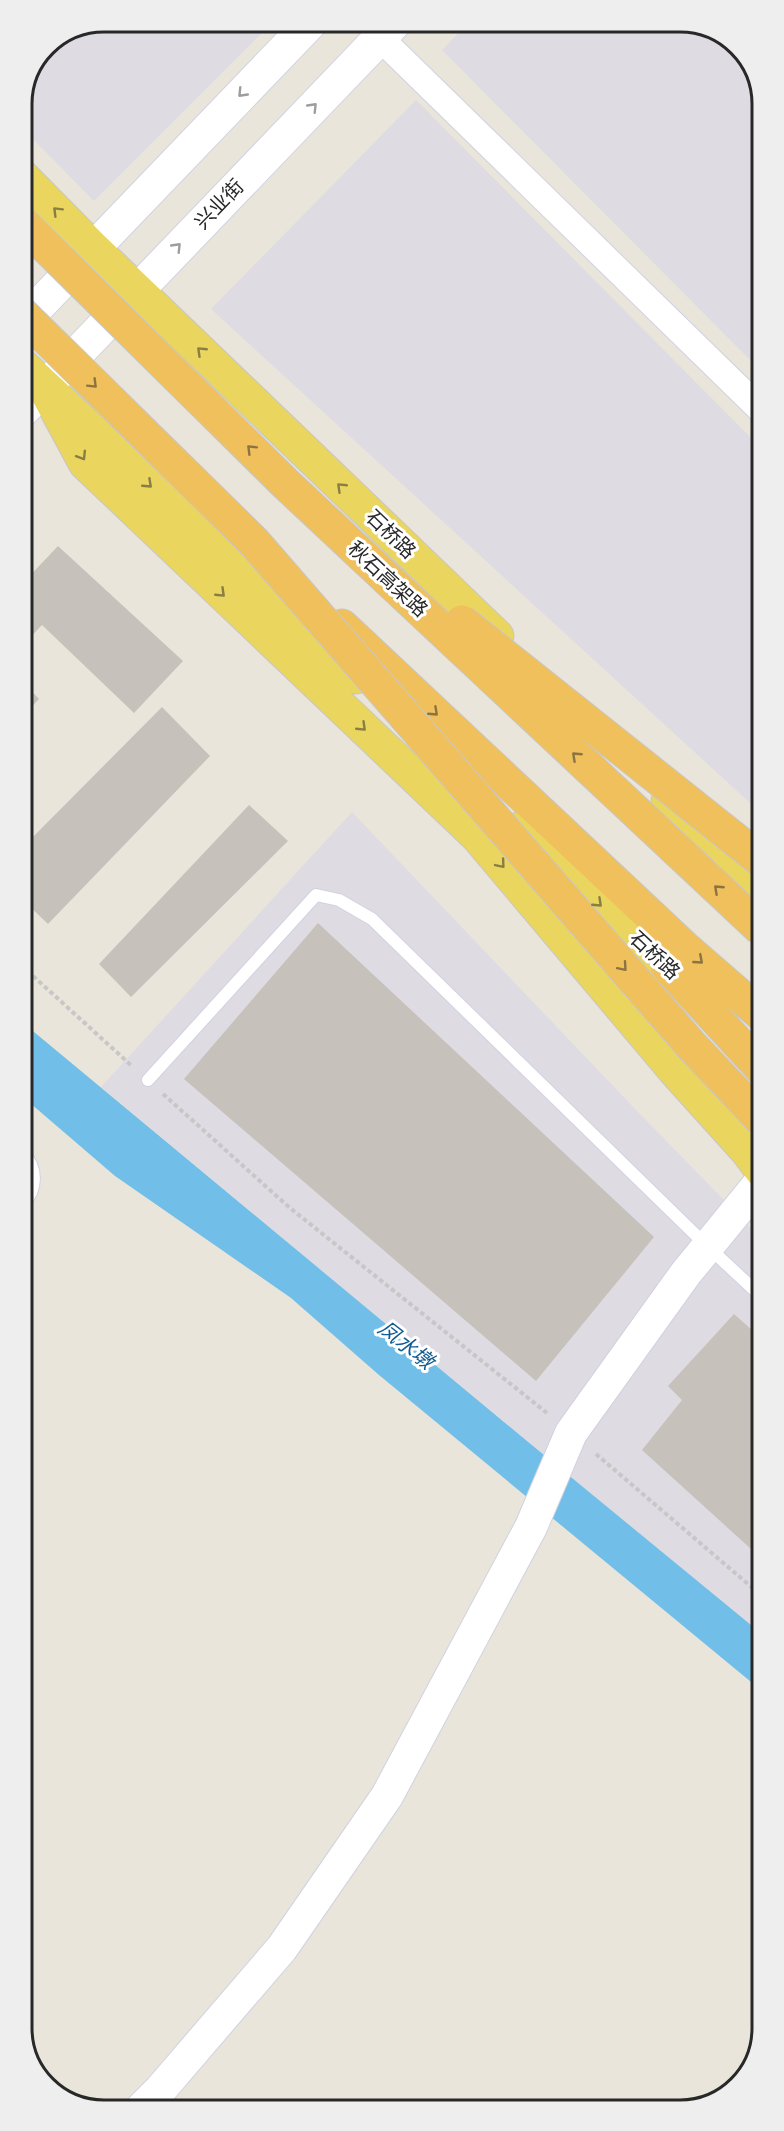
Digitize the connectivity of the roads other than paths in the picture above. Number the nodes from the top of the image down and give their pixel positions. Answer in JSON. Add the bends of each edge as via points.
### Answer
{"nodes":[{"id":1,"x":301,"y":32,"type":"edge"},
{"id":2,"x":385,"y":32,"type":"edge"},
{"id":3,"x":391,"y":32,"type":"edge"},
{"id":4,"x":32,"y":186,"type":"edge"},
{"id":5,"x":32,"y":233,"type":"edge"},
{"id":6,"x":93,"y":248,"type":"junction"},
{"id":7,"x":137,"y":289,"type":"junction"},
{"id":8,"x":32,"y":312,"type":"edge"},
{"id":9,"x":32,"y":324,"type":"edge"},
{"id":10,"x":33,"y":376,"type":"edge"},
{"id":11,"x":752,"y":401,"type":"edge"},
{"id":12,"x":285,"y":483,"type":"junction"},
{"id":13,"x":254,"y":542,"type":"junction"},
{"id":14,"x":752,"y":853,"type":"edge"},
{"id":15,"x":752,"y":883,"type":"edge"},
{"id":16,"x":752,"y":921,"type":"edge"},
{"id":17,"x":667,"y":966,"type":"junction"},
{"id":18,"x":752,"y":1005,"type":"edge"},
{"id":19,"x":752,"y":1045,"type":"edge"},
{"id":20,"x":752,"y":1058,"type":"edge"},
{"id":21,"x":148,"y":1080,"type":"road end"},
{"id":22,"x":752,"y":1109,"type":"edge"},
{"id":23,"x":752,"y":1158,"type":"edge"},
{"id":24,"x":32,"y":1168,"type":"edge"},
{"id":25,"x":32,"y":1192,"type":"edge"},
{"id":26,"x":752,"y":1192,"type":"edge"},
{"id":27,"x":706,"y":1245,"type":"junction"},
{"id":28,"x":752,"y":1288,"type":"edge"},
{"id":29,"x":151,"y":2099,"type":"edge"}],
"edges":[{"from":1,"to":6,"type":"main road","one_way":true},
{"from":7,"to":2,"type":"main road","name":"兴业街","one_way":true},
{"from":3,"to":11,"type":"street"},
{"from":6,"to":4,"type":"main road","name":"石桥路","one_way":true},
{"from":12,"to":5,"type":"highway","name":"秋石高架路","one_way":true,"bridge":true},
{"from":6,"to":7,"type":"main road","name":"石桥路"},
{"from":6,"to":8,"type":"main road"},
{"from":7,"to":10,"type":"main road","name":"兴业街"},
{"from":15,"to":7,"type":"main road","name":"石桥路","one_way":true},
{"from":9,"to":13,"type":"highway","one_way":true,"bridge":true},
{"from":10,"to":17,"type":"main road","name":"石桥路","one_way":true},
{"from":10,"to":23,"type":"main road","one_way":true,"via":[[85,463],[477,836]]},
{"from":12,"to":14,"type":"highway","bridge":true},
{"from":16,"to":12,"type":"highway","name":"秋石高架路","one_way":true,"bridge":true},
{"from":13,"to":18,"type":"highway","one_way":true,"bridge":true,"via":[[686,949]]},
{"from":13,"to":22,"type":"highway","one_way":true,"bridge":true,"via":[[683,1036]]},
{"from":17,"to":19,"type":"main road","name":"石桥路"},
{"from":17,"to":20,"type":"highway"},
{"from":21,"to":27,"type":"lane","via":[[316,895],[339,900],[372,919]]},
{"from":24,"to":25,"type":"lane","via":[[36,1181]]},
{"from":26,"to":27,"type":"street"},
{"from":27,"to":28,"type":"lane"},
{"from":27,"to":29,"type":"street","via":[[571,1433],[531,1527],[387,1796],[282,1948]]}]}
